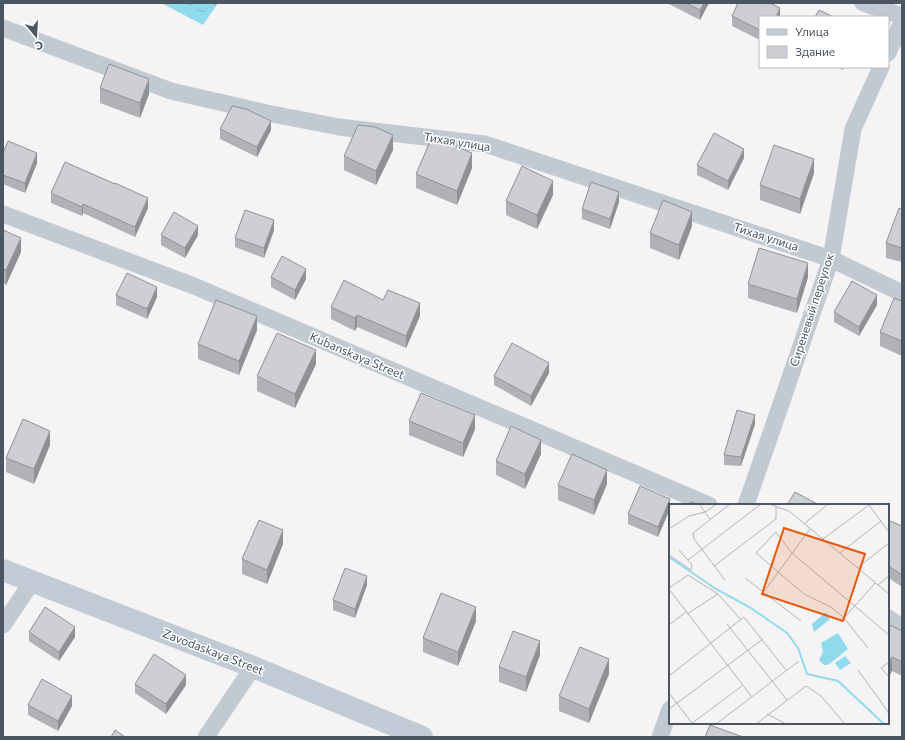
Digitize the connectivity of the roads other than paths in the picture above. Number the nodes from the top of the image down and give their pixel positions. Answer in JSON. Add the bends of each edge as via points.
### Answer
{"nodes":[{"id":1,"x":863,"y":3,"type":"edge"},
{"id":2,"x":902,"y":16,"type":"edge"},
{"id":3,"x":902,"y":22,"type":"edge"},
{"id":4,"x":3,"y":28,"type":"edge"},
{"id":5,"x":889,"y":51,"type":"edge"},
{"id":6,"x":881,"y":68,"type":"edge"},
{"id":7,"x":3,"y":214,"type":"edge"},
{"id":8,"x":831,"y":259,"type":"junction"},
{"id":9,"x":902,"y":292,"type":"edge"},
{"id":10,"x":707,"y":504,"type":"edge"},
{"id":11,"x":746,"y":504,"type":"edge"},
{"id":12,"x":3,"y":570,"type":"edge"},
{"id":13,"x":32,"y":582,"type":"junction"},
{"id":14,"x":889,"y":619,"type":"edge"},
{"id":15,"x":3,"y":625,"type":"edge"},
{"id":16,"x":902,"y":627,"type":"edge"},
{"id":17,"x":253,"y":668,"type":"junction"},
{"id":18,"x":669,"y":712,"type":"edge"},
{"id":19,"x":206,"y":737,"type":"edge"},
{"id":20,"x":422,"y":737,"type":"edge"},
{"id":21,"x":660,"y":737,"type":"edge"}],
"edges":[{"from":1,"to":2,"type":"street"},
{"from":3,"to":5,"type":"street"},
{"from":4,"to":8,"type":"street","name":"Тихая улица","via":[[171,91],[339,127],[485,144]]},
{"from":6,"to":8,"type":"street","name":"Сиреневый переулок","via":[[852,129]]},
{"from":7,"to":10,"type":"street","name":"Kubanskaya Street","via":[[194,286]]},
{"from":8,"to":9,"type":"street","name":"Тихая улица"},
{"from":8,"to":11,"type":"street","name":"Сиреневый переулок"},
{"from":12,"to":13,"type":"main road","name":"Zavodaskaya Street"},
{"from":13,"to":15,"type":"street"},
{"from":13,"to":17,"type":"main road","name":"Zavodaskaya Street"},
{"from":14,"to":16,"type":"street"},
{"from":17,"to":19,"type":"street"},
{"from":17,"to":20,"type":"main road","name":"Zavodaskaya Street"},
{"from":18,"to":21,"type":"street"}]}
